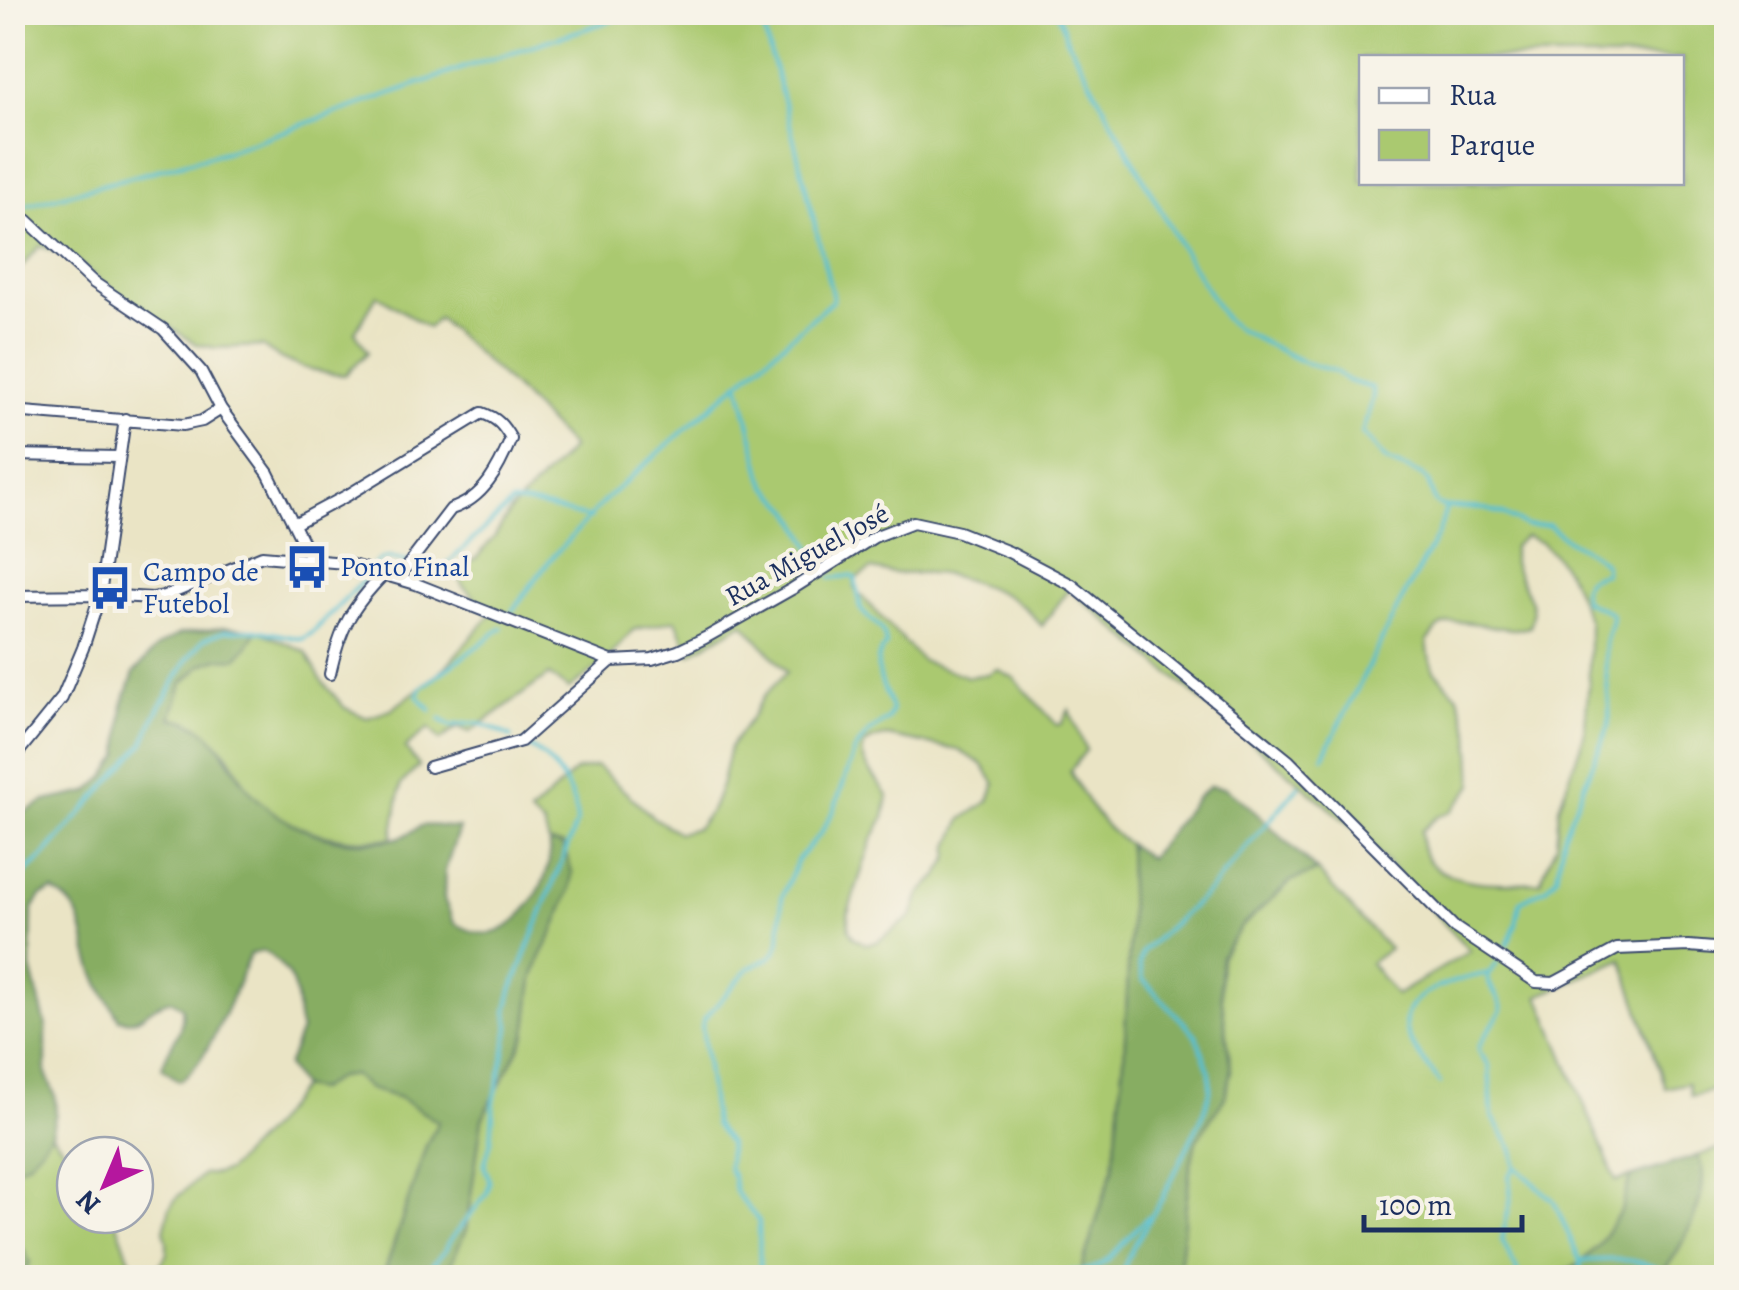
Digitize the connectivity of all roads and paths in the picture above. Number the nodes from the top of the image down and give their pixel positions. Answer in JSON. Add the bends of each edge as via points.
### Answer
{"nodes":[{"id":1,"x":27,"y":220,"type":"dead end"},
{"id":2,"x":221,"y":409,"type":"junction"},
{"id":3,"x":12,"y":411,"type":"edge"},
{"id":4,"x":125,"y":419,"type":"junction"},
{"id":5,"x":12,"y":455,"type":"edge"},
{"id":6,"x":119,"y":457,"type":"junction"},
{"id":7,"x":294,"y":524,"type":"junction"},
{"id":8,"x":312,"y":559,"type":"junction"},
{"id":9,"x":384,"y":574,"type":"junction"},
{"id":10,"x":398,"y":578,"type":"junction"},
{"id":11,"x":100,"y":595,"type":"junction"},
{"id":12,"x":12,"y":596,"type":"edge"},
{"id":13,"x":611,"y":661,"type":"junction"},
{"id":14,"x":330,"y":674,"type":"dead end"},
{"id":15,"x":14,"y":754,"type":"edge"},
{"id":16,"x":430,"y":767,"type":"dead end"},
{"id":17,"x":1726,"y":948,"type":"edge"}],
"edges":[{"from":1,"to":2,"type":"street","via":[[93,282],[163,329],[201,371]]},
{"from":2,"to":4,"type":"street","via":[[183,425]]},
{"from":2,"to":7,"type":"street","via":[[268,472]]},
{"from":3,"to":4,"type":"street"},
{"from":4,"to":6,"type":"street"},
{"from":5,"to":6,"type":"street"},
{"from":6,"to":11,"type":"street"},
{"from":7,"to":8,"type":"street"},
{"from":7,"to":10,"type":"street","via":[[482,413],[492,417],[510,439],[500,464],[480,493],[451,509]]},
{"from":8,"to":9,"type":"street","name":"Rua Miguel José"},
{"from":8,"to":11,"type":"street","name":"Rua Miguel José","via":[[262,556],[166,596]]},
{"from":9,"to":10,"type":"street","name":"Rua Miguel José"},
{"from":9,"to":14,"type":"street","via":[[360,598],[338,639]]},
{"from":10,"to":13,"type":"street","name":"Rua Miguel José"},
{"from":11,"to":12,"type":"street","name":"Rua Miguel José"},
{"from":11,"to":15,"type":"street","via":[[62,698]]},
{"from":13,"to":16,"type":"street","via":[[521,741]]},
{"from":13,"to":17,"type":"street","name":"Rua Miguel José","via":[[678,651],[874,536],[913,522],[959,532],[1072,585],[1289,761],[1454,927],[1536,982],[1554,983],[1617,949]]}]}
